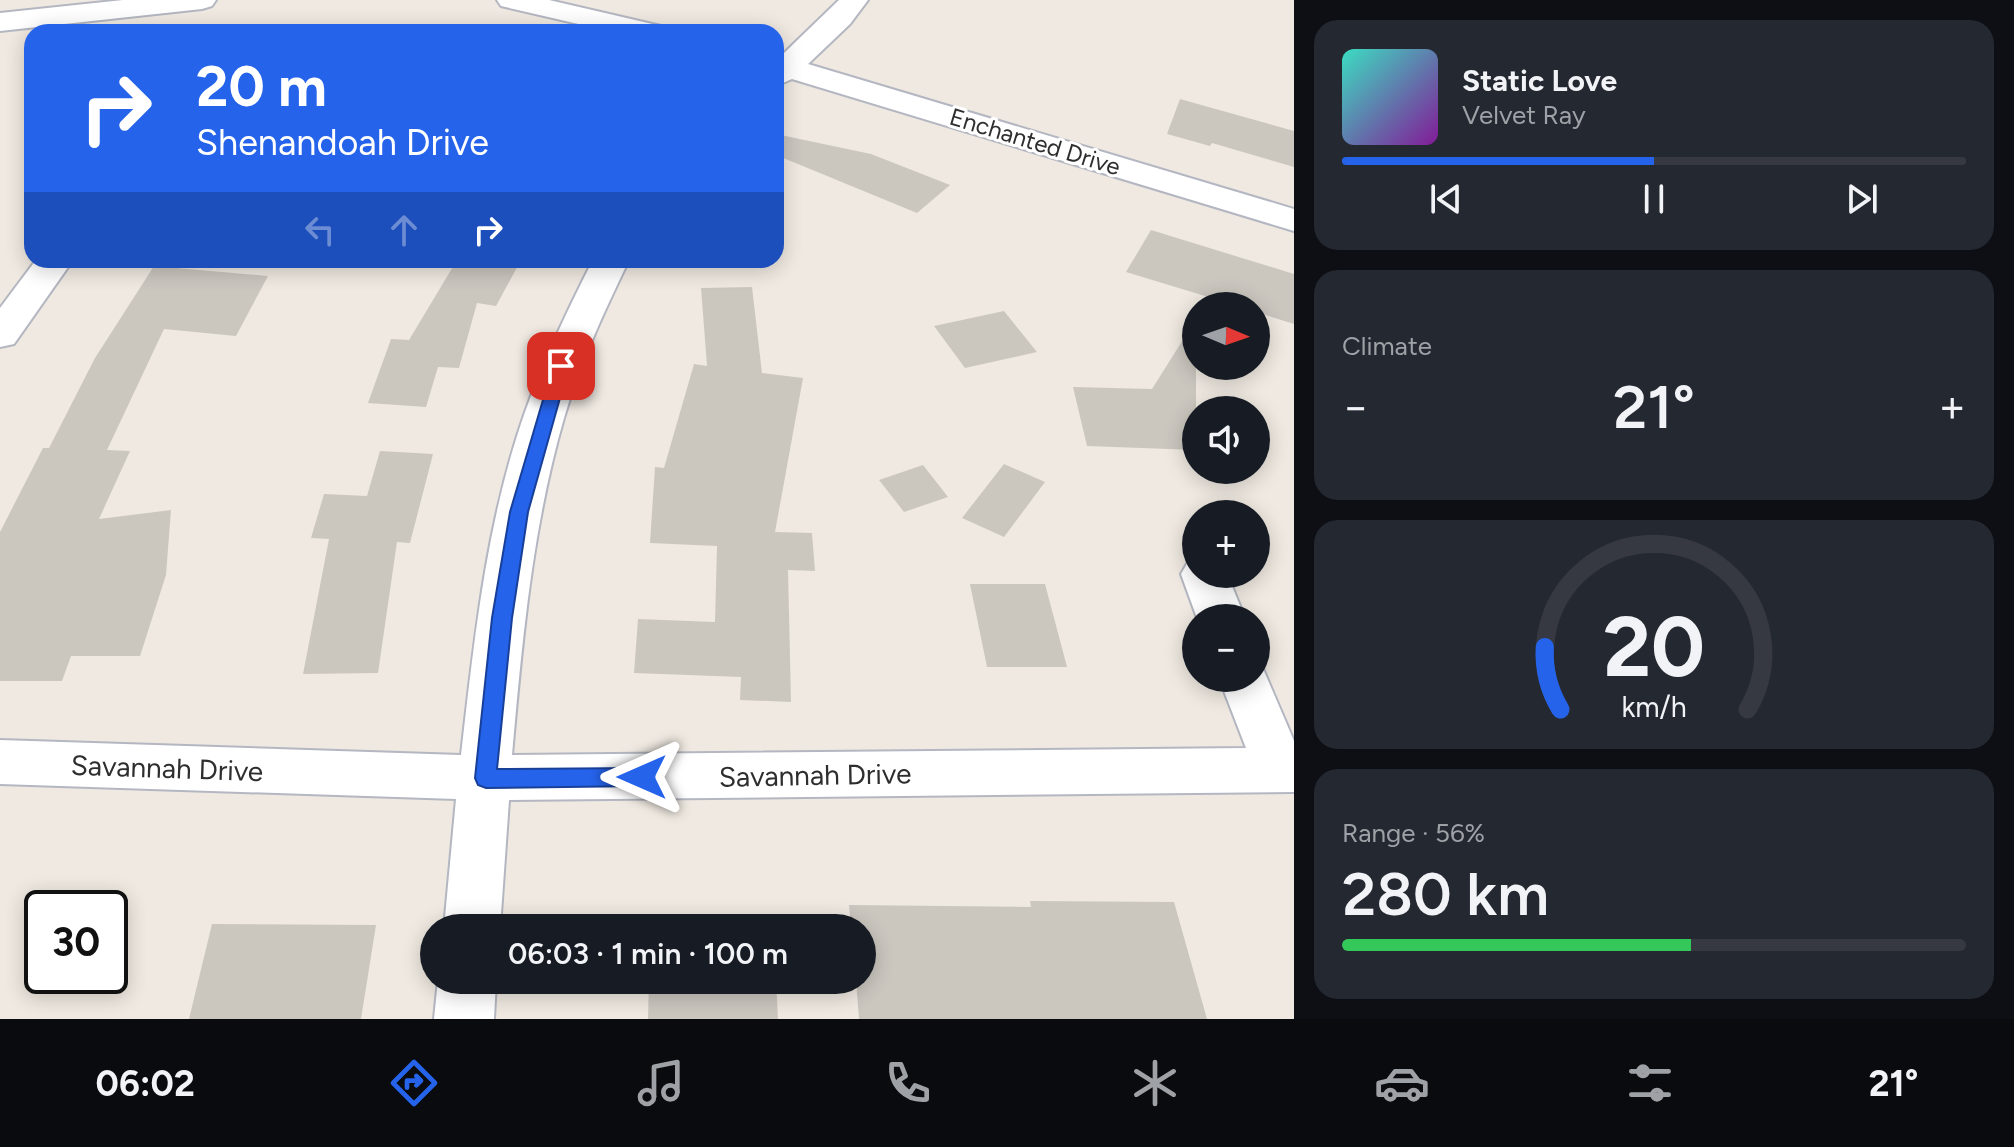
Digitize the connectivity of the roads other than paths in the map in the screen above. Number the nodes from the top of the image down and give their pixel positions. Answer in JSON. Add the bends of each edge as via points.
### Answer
{"nodes":[{"id":1,"x":202,"y":0,"type":"edge"},
{"id":2,"x":511,"y":0,"type":"edge"},
{"id":3,"x":854,"y":0,"type":"edge"},
{"id":4,"x":0,"y":22,"type":"edge"},
{"id":5,"x":616,"y":24,"type":"edge"},
{"id":6,"x":784,"y":66,"type":"edge"},
{"id":7,"x":784,"y":70,"type":"edge"},
{"id":8,"x":1294,"y":220,"type":"edge"},
{"id":9,"x":49,"y":268,"type":"edge"},
{"id":10,"x":606,"y":268,"type":"edge"},
{"id":11,"x":0,"y":335,"type":"edge"},
{"id":12,"x":1251,"y":692,"type":"edge"},
{"id":13,"x":0,"y":762,"type":"edge"},
{"id":14,"x":1287,"y":770,"type":"edge"},
{"id":15,"x":486,"y":778,"type":"junction"},
{"id":16,"x":473,"y":914,"type":"edge"},
{"id":17,"x":466,"y":994,"type":"edge"},
{"id":18,"x":464,"y":1019,"type":"edge"}],
"edges":[{"from":1,"to":4,"type":"street"},
{"from":2,"to":5,"type":"street"},
{"from":3,"to":6,"type":"street"},
{"from":7,"to":8,"type":"street","name":"Enchanted Drive"},
{"from":9,"to":11,"type":"street"},
{"from":10,"to":15,"type":"street","via":[[565,353],[522,498],[502,618]]},
{"from":12,"to":14,"type":"street"},
{"from":13,"to":15,"type":"street","name":"Savannah Drive"},
{"from":14,"to":15,"type":"street","name":"Savannah Drive"},
{"from":15,"to":16,"type":"street"},
{"from":17,"to":18,"type":"street"}]}
